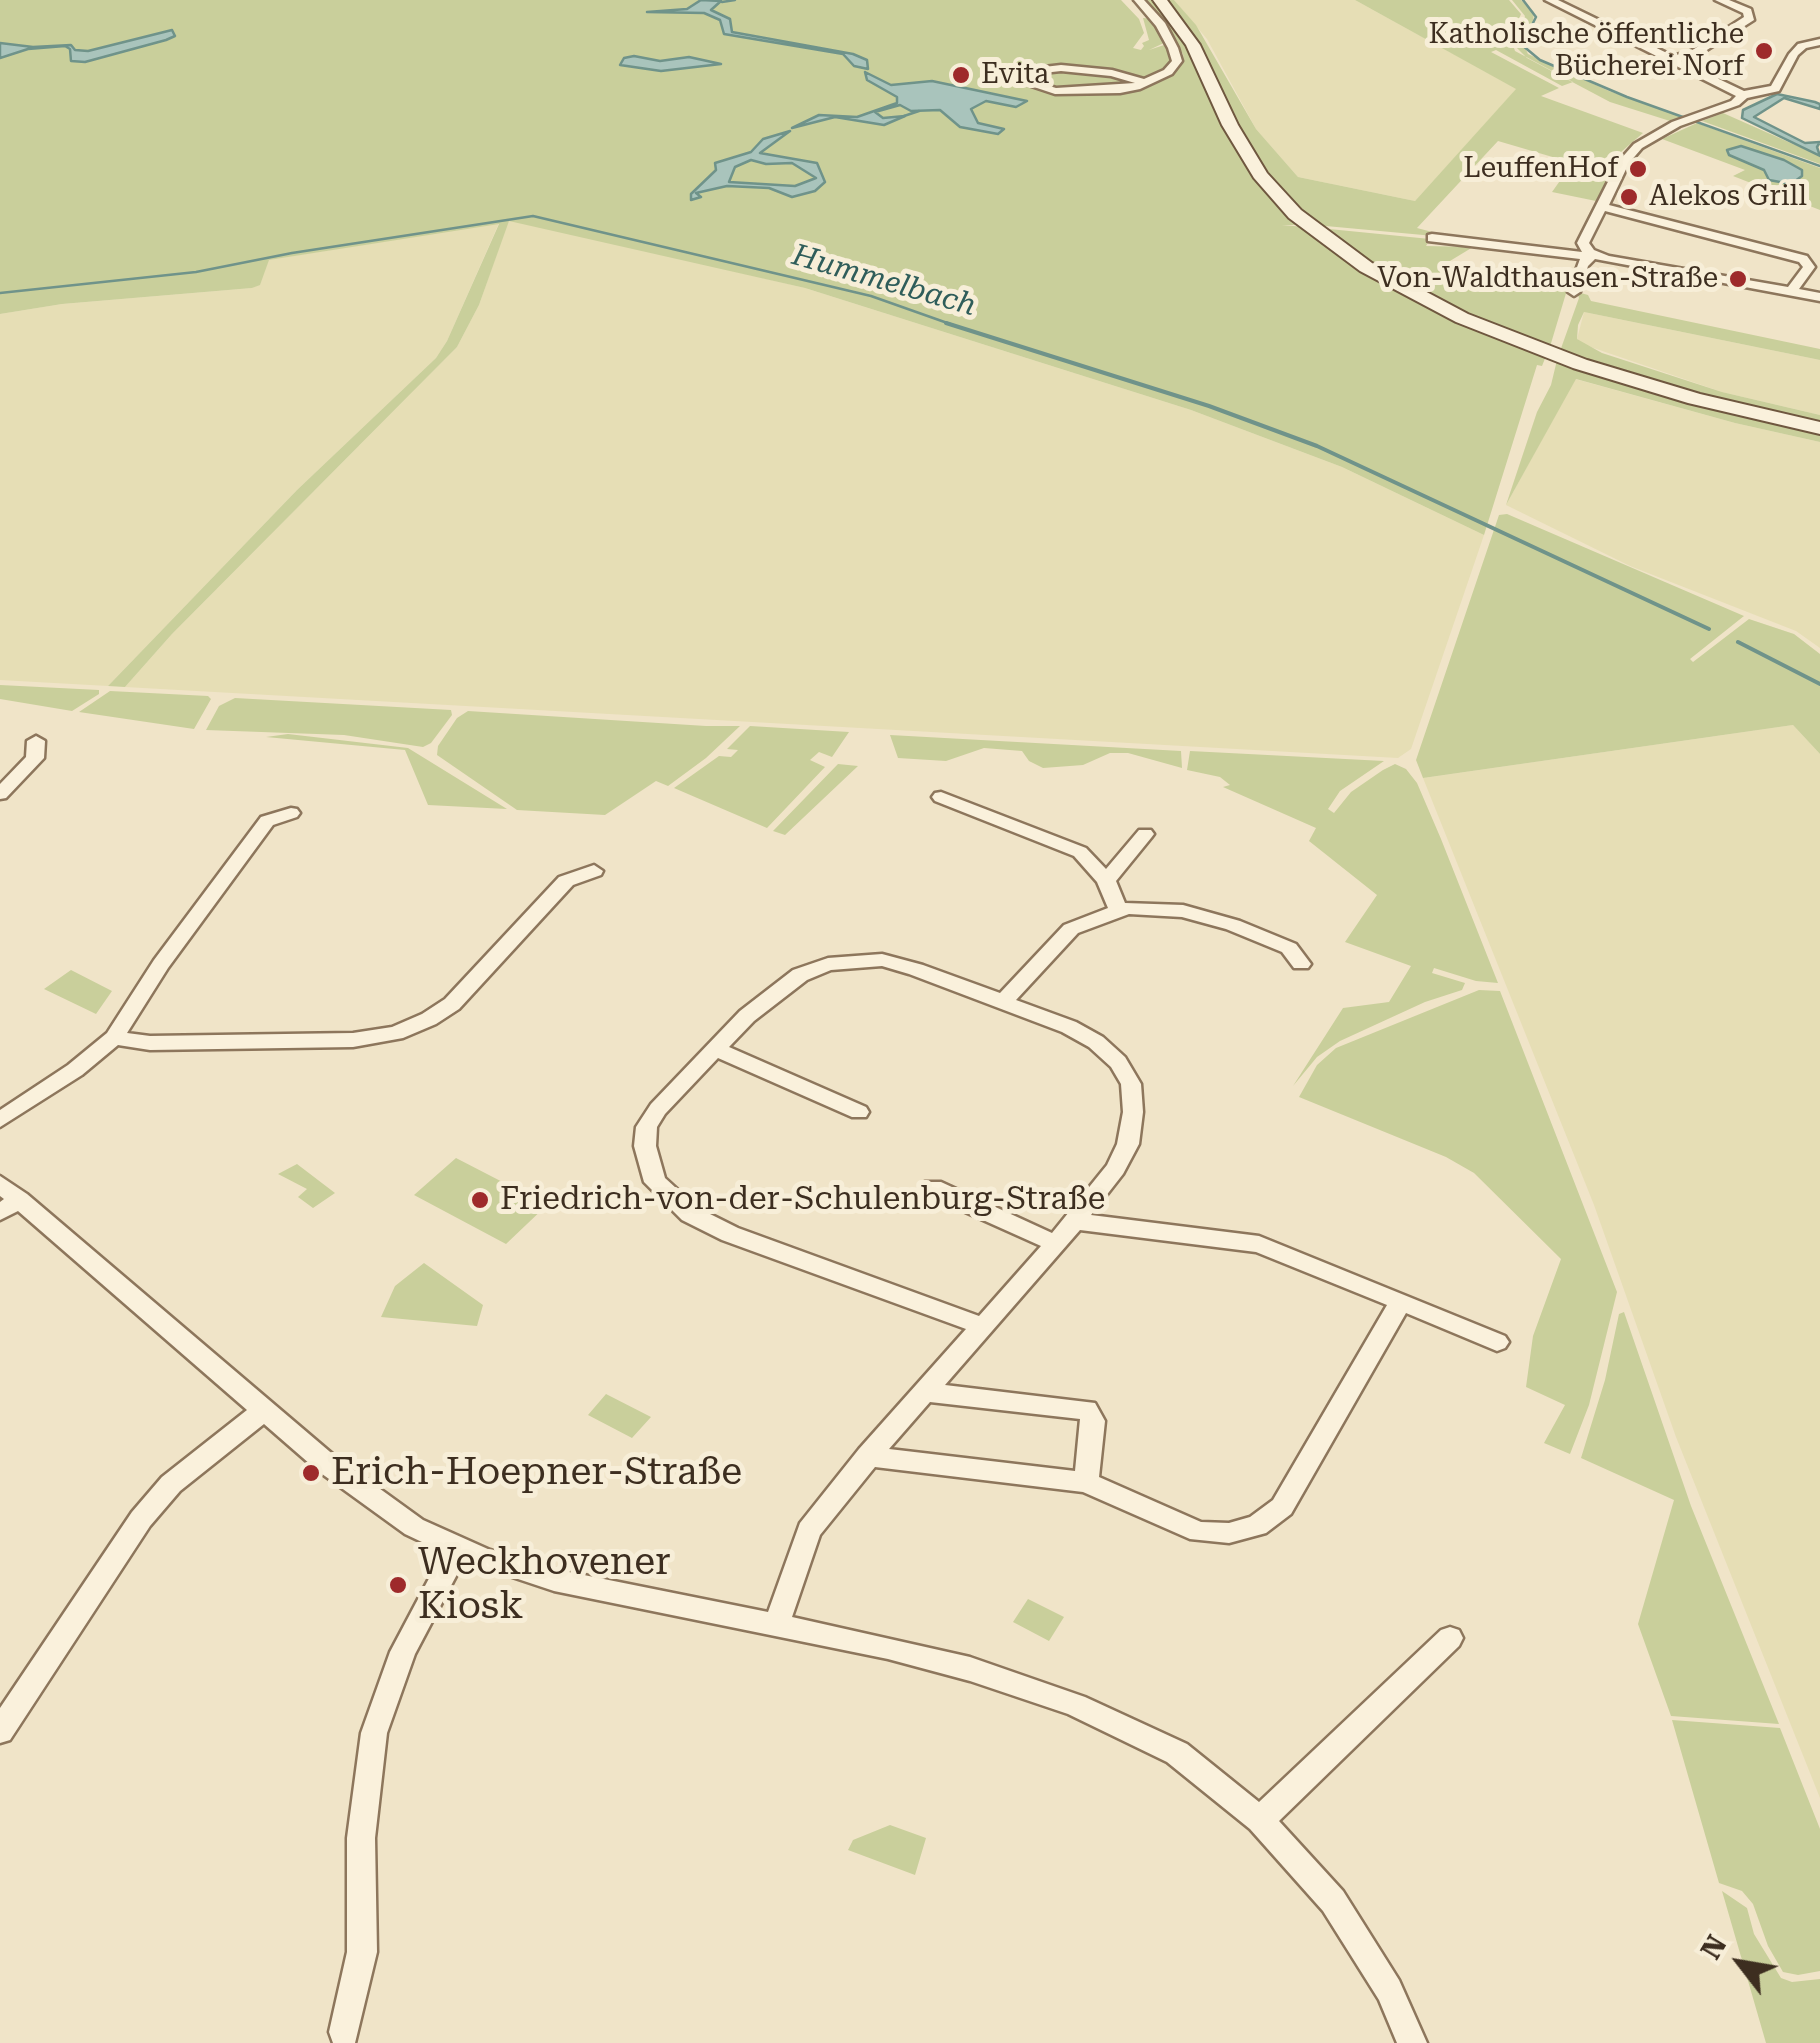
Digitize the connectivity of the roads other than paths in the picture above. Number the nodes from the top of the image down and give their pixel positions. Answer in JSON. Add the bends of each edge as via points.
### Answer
{"nodes":[{"id":1,"x":1139,"y":0,"type":"edge"},
{"id":2,"x":1160,"y":0,"type":"edge"},
{"id":3,"x":1550,"y":0,"type":"edge"},
{"id":4,"x":1720,"y":0,"type":"edge"},
{"id":5,"x":1820,"y":42,"type":"edge"},
{"id":6,"x":1672,"y":60,"type":"junction"},
{"id":7,"x":1144,"y":84,"type":"junction"},
{"id":8,"x":1743,"y":95,"type":"junction"},
{"id":9,"x":1604,"y":207,"type":"junction"},
{"id":10,"x":1432,"y":238,"type":"dead end"},
{"id":11,"x":1590,"y":252,"type":"junction"},
{"id":12,"x":1574,"y":292,"type":"dead end"},
{"id":13,"x":1791,"y":292,"type":"junction"},
{"id":14,"x":1820,"y":297,"type":"edge"},
{"id":15,"x":1820,"y":428,"type":"edge"},
{"id":16,"x":36,"y":741,"type":"dead end"},
{"id":17,"x":0,"y":794,"type":"edge"},
{"id":18,"x":941,"y":797,"type":"dead end"},
{"id":19,"x":291,"y":813,"type":"dead end"},
{"id":20,"x":1145,"y":834,"type":"dead end"},
{"id":21,"x":594,"y":871,"type":"dead end"},
{"id":22,"x":1106,"y":880,"type":"junction"},
{"id":23,"x":1118,"y":910,"type":"junction"},
{"id":24,"x":1301,"y":964,"type":"dead end"},
{"id":25,"x":1004,"y":1002,"type":"junction"},
{"id":26,"x":114,"y":1038,"type":"junction"},
{"id":27,"x":715,"y":1049,"type":"junction"},
{"id":28,"x":859,"y":1112,"type":"dead end"},
{"id":29,"x":0,"y":1120,"type":"edge"},
{"id":30,"x":934,"y":1188,"type":"dead end"},
{"id":31,"x":6,"y":1199,"type":"edge"},
{"id":32,"x":1075,"y":1221,"type":"junction"},
{"id":33,"x":1056,"y":1244,"type":"junction"},
{"id":34,"x":1401,"y":1302,"type":"junction"},
{"id":35,"x":982,"y":1326,"type":"junction"},
{"id":36,"x":1496,"y":1342,"type":"dead end"},
{"id":37,"x":924,"y":1392,"type":"junction"},
{"id":38,"x":264,"y":1409,"type":"junction"},
{"id":39,"x":868,"y":1456,"type":"junction"},
{"id":40,"x":1086,"y":1482,"type":"junction"},
{"id":41,"x":458,"y":1548,"type":"junction"},
{"id":42,"x":776,"y":1624,"type":"junction"},
{"id":43,"x":1450,"y":1638,"type":"dead end"},
{"id":44,"x":0,"y":1731,"type":"edge"},
{"id":45,"x":1260,"y":1820,"type":"junction"},
{"id":46,"x":344,"y":2032,"type":"dead end"},
{"id":47,"x":1412,"y":2043,"type":"edge"}],
"edges":[{"from":1,"to":7,"type":"street","via":[[1161,25],[1177,61]]},
{"from":2,"to":15,"type":"main road","via":[[1193,45],[1260,175],[1304,222],[1366,267],[1462,318],[1580,364],[1695,400]]},
{"from":3,"to":6,"type":"street"},
{"from":4,"to":6,"type":"street","via":[[1750,18],[1692,55]]},
{"from":5,"to":8,"type":"street","via":[[1794,54],[1775,89]]},
{"from":6,"to":8,"type":"street"},
{"from":7,"to":7,"type":"street","via":[[1061,68],[1031,70],[1018,80],[1061,92]]},
{"from":8,"to":9,"type":"street","via":[[1638,146]]},
{"from":9,"to":11,"type":"street","via":[[1584,240]]},
{"from":9,"to":13,"type":"street","via":[[1803,259],[1809,267]]},
{"from":10,"to":11,"type":"street","via":[[1573,256]]},
{"from":11,"to":12,"type":"street"},
{"from":11,"to":13,"type":"street"},
{"from":13,"to":14,"type":"street"},
{"from":16,"to":17,"type":"street","via":[[35,758]]},
{"from":18,"to":22,"type":"street","via":[[1061,842]]},
{"from":19,"to":26,"type":"street","via":[[267,821]]},
{"from":20,"to":22,"type":"street"},
{"from":21,"to":26,"type":"street","via":[[566,881],[452,1004],[396,1033],[353,1040]]},
{"from":22,"to":23,"type":"street"},
{"from":23,"to":24,"type":"street","via":[[1154,907],[1199,915],[1280,943]]},
{"from":23,"to":25,"type":"street","via":[[1062,936]]},
{"from":25,"to":27,"type":"street","via":[[898,963],[844,961],[786,983]]},
{"from":25,"to":32,"type":"street","via":[[1096,1042],[1131,1084],[1128,1144]]},
{"from":26,"to":29,"type":"street"},
{"from":27,"to":28,"type":"street"},
{"from":27,"to":35,"type":"street","via":[[647,1127],[654,1182],[690,1214],[730,1234]]},
{"from":30,"to":33,"type":"street"},
{"from":31,"to":38,"type":"street"},
{"from":32,"to":33,"type":"street"},
{"from":32,"to":34,"type":"street","via":[[1259,1244]]},
{"from":33,"to":35,"type":"street"},
{"from":34,"to":36,"type":"street"},
{"from":34,"to":40,"type":"street","via":[[1290,1494],[1257,1526],[1199,1532]]},
{"from":35,"to":37,"type":"street"},
{"from":37,"to":39,"type":"street"},
{"from":37,"to":40,"type":"street","via":[[1087,1410],[1093,1422]]},
{"from":38,"to":41,"type":"street","via":[[367,1496]]},
{"from":38,"to":44,"type":"street","via":[[141,1518]]},
{"from":39,"to":40,"type":"street"},
{"from":39,"to":42,"type":"street","via":[[809,1530]]},
{"from":41,"to":42,"type":"street","via":[[554,1580]]},
{"from":41,"to":46,"type":"street","via":[[402,1652],[374,1734],[360,1838],[362,1952]]},
{"from":42,"to":45,"type":"street","via":[[956,1666],[1076,1705],[1177,1753]]},
{"from":43,"to":45,"type":"street"},
{"from":45,"to":47,"type":"street","via":[[1349,1923]]}]}
